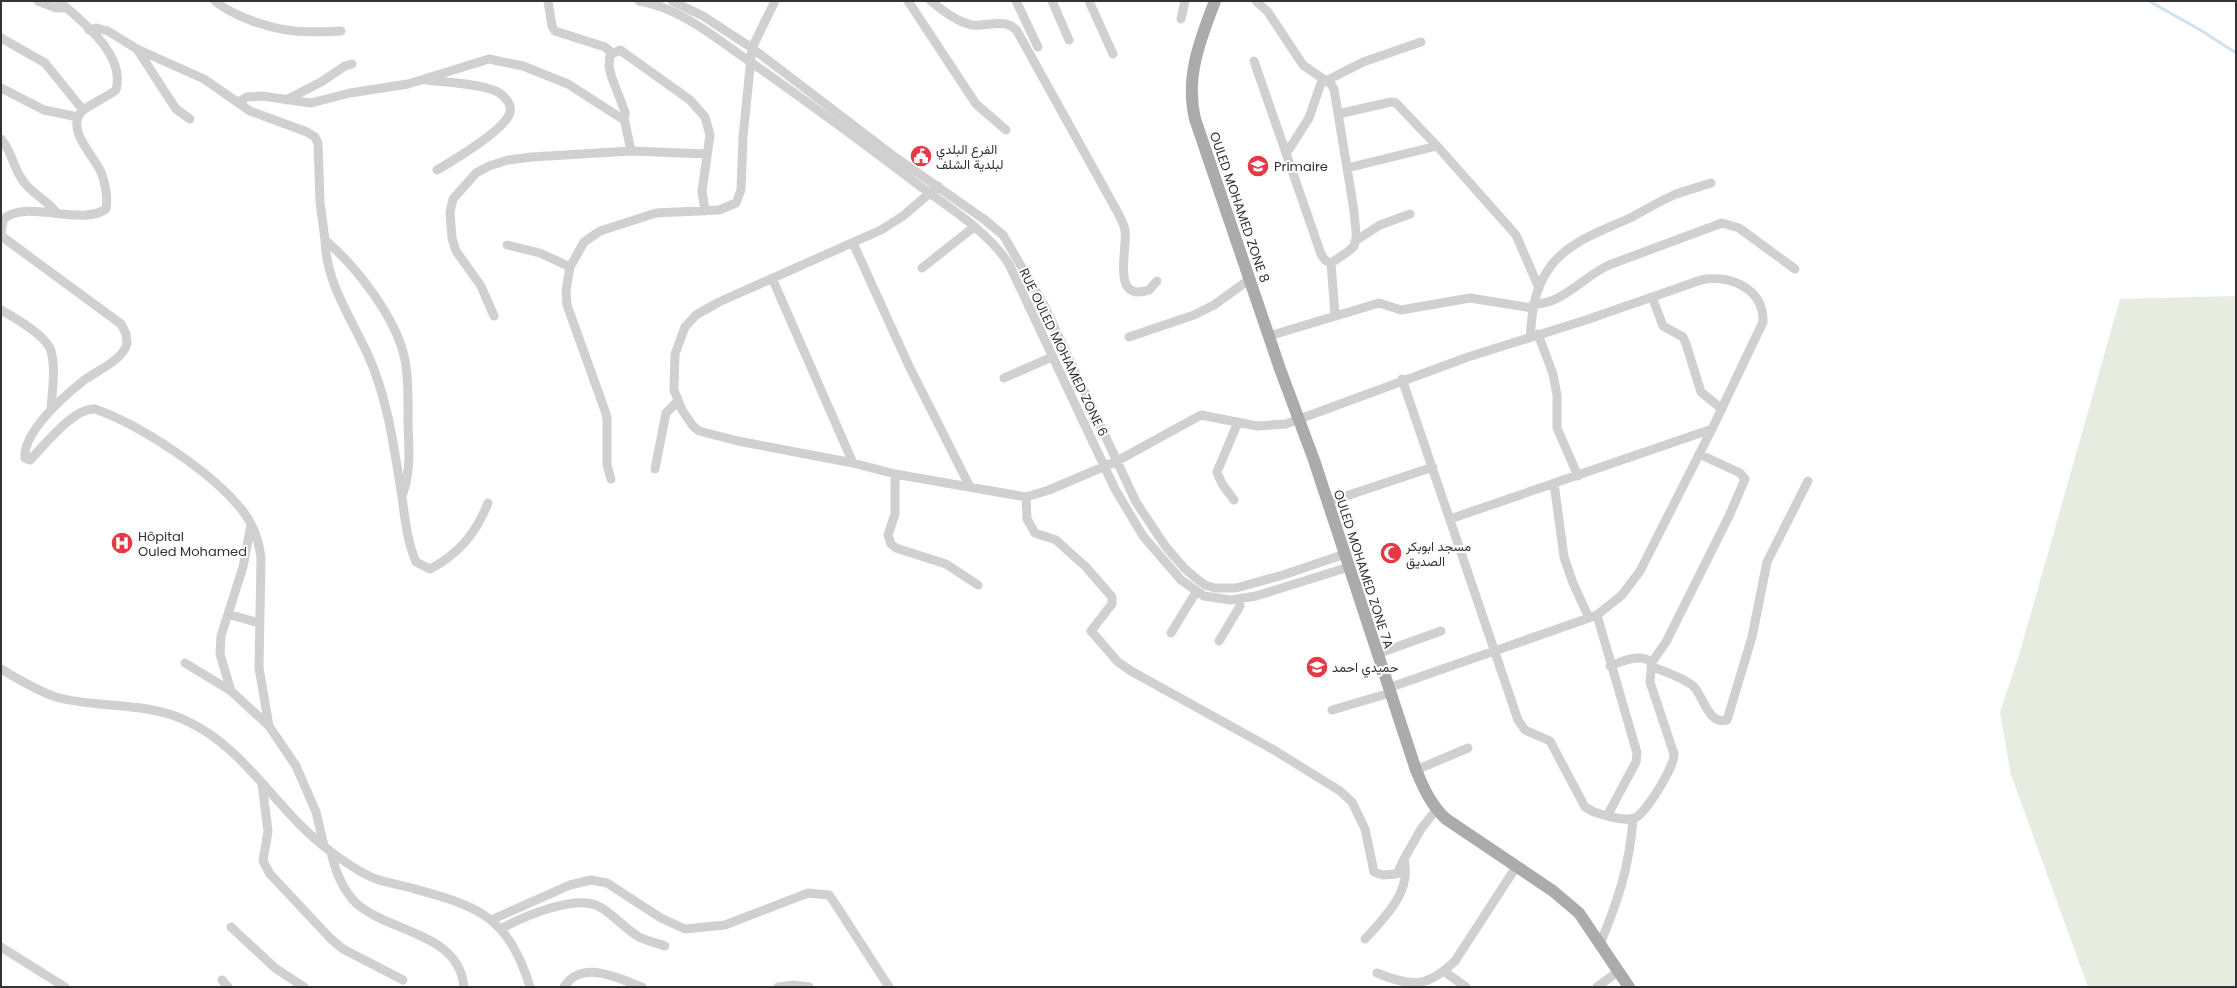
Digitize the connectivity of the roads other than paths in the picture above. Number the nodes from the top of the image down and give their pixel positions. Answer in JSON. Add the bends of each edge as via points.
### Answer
{"nodes":[{"id":1,"x":38,"y":1,"type":"edge"},
{"id":2,"x":59,"y":1,"type":"edge"},
{"id":3,"x":215,"y":1,"type":"edge"},
{"id":4,"x":548,"y":1,"type":"edge"},
{"id":5,"x":639,"y":1,"type":"edge"},
{"id":6,"x":672,"y":1,"type":"edge"},
{"id":7,"x":775,"y":1,"type":"edge"},
{"id":8,"x":908,"y":1,"type":"edge"},
{"id":9,"x":931,"y":1,"type":"edge"},
{"id":10,"x":1016,"y":1,"type":"edge"},
{"id":11,"x":1052,"y":1,"type":"edge"},
{"id":12,"x":1089,"y":1,"type":"edge"},
{"id":13,"x":1185,"y":1,"type":"edge"},
{"id":14,"x":1214,"y":1,"type":"edge"},
{"id":15,"x":1256,"y":1,"type":"edge"},
{"id":16,"x":66,"y":8,"type":"junction"},
{"id":17,"x":1181,"y":20,"type":"dead end"},
{"id":18,"x":89,"y":30,"type":"junction"},
{"id":19,"x":341,"y":32,"type":"dead end"},
{"id":20,"x":1,"y":38,"type":"edge"},
{"id":21,"x":1069,"y":40,"type":"dead end"},
{"id":22,"x":1420,"y":42,"type":"dead end"},
{"id":23,"x":1038,"y":47,"type":"dead end"},
{"id":24,"x":752,"y":48,"type":"junction"},
{"id":25,"x":137,"y":49,"type":"junction"},
{"id":26,"x":612,"y":54,"type":"junction"},
{"id":27,"x":1113,"y":54,"type":"dead end"},
{"id":28,"x":1254,"y":61,"type":"dead end"},
{"id":29,"x":750,"y":62,"type":"junction"},
{"id":30,"x":352,"y":64,"type":"dead end"},
{"id":31,"x":423,"y":80,"type":"junction"},
{"id":32,"x":1326,"y":81,"type":"junction"},
{"id":33,"x":1,"y":88,"type":"edge"},
{"id":34,"x":286,"y":100,"type":"junction"},
{"id":35,"x":238,"y":102,"type":"junction"},
{"id":36,"x":80,"y":113,"type":"junction"},
{"id":37,"x":1338,"y":114,"type":"junction"},
{"id":38,"x":624,"y":118,"type":"junction"},
{"id":39,"x":190,"y":119,"type":"dead end"},
{"id":40,"x":1006,"y":130,"type":"dead end"},
{"id":41,"x":1,"y":139,"type":"edge"},
{"id":42,"x":1437,"y":146,"type":"junction"},
{"id":43,"x":631,"y":151,"type":"junction"},
{"id":44,"x":707,"y":154,"type":"junction"},
{"id":45,"x":1286,"y":154,"type":"junction"},
{"id":46,"x":1348,"y":168,"type":"junction"},
{"id":47,"x":437,"y":170,"type":"dead end"},
{"id":48,"x":1711,"y":183,"type":"dead end"},
{"id":49,"x":938,"y":186,"type":"junction"},
{"id":50,"x":930,"y":194,"type":"junction"},
{"id":51,"x":705,"y":211,"type":"junction"},
{"id":52,"x":57,"y":213,"type":"junction"},
{"id":53,"x":1410,"y":214,"type":"dead end"},
{"id":54,"x":974,"y":227,"type":"junction"},
{"id":55,"x":325,"y":240,"type":"junction"},
{"id":56,"x":1355,"y":241,"type":"junction"},
{"id":57,"x":853,"y":242,"type":"junction"},
{"id":58,"x":507,"y":245,"type":"dead end"},
{"id":59,"x":1331,"y":263,"type":"junction"},
{"id":60,"x":570,"y":267,"type":"junction"},
{"id":61,"x":922,"y":268,"type":"dead end"},
{"id":62,"x":1795,"y":270,"type":"dead end"},
{"id":63,"x":772,"y":278,"type":"junction"},
{"id":64,"x":1250,"y":279,"type":"junction"},
{"id":65,"x":1157,"y":281,"type":"dead end"},
{"id":66,"x":1539,"y":288,"type":"junction"},
{"id":67,"x":1652,"y":297,"type":"junction"},
{"id":68,"x":1533,"y":306,"type":"junction"},
{"id":69,"x":1,"y":310,"type":"edge"},
{"id":70,"x":1335,"y":315,"type":"junction"},
{"id":71,"x":494,"y":316,"type":"dead end"},
{"id":72,"x":1534,"y":335,"type":"junction"},
{"id":73,"x":1269,"y":336,"type":"junction"},
{"id":74,"x":1129,"y":337,"type":"dead end"},
{"id":75,"x":1052,"y":357,"type":"junction"},
{"id":76,"x":1004,"y":378,"type":"dead end"},
{"id":77,"x":1402,"y":379,"type":"junction"},
{"id":78,"x":678,"y":401,"type":"junction"},
{"id":79,"x":1722,"y":409,"type":"junction"},
{"id":80,"x":51,"y":410,"type":"junction"},
{"id":81,"x":1300,"y":420,"type":"junction"},
{"id":82,"x":1238,"y":422,"type":"junction"},
{"id":83,"x":1712,"y":429,"type":"junction"},
{"id":84,"x":1699,"y":454,"type":"junction"},
{"id":85,"x":1117,"y":461,"type":"junction"},
{"id":86,"x":853,"y":463,"type":"junction"},
{"id":87,"x":1104,"y":467,"type":"junction"},
{"id":88,"x":1433,"y":467,"type":"junction"},
{"id":89,"x":655,"y":469,"type":"dead end"},
{"id":90,"x":895,"y":474,"type":"junction"},
{"id":91,"x":1578,"y":476,"type":"junction"},
{"id":92,"x":611,"y":479,"type":"dead end"},
{"id":93,"x":1808,"y":482,"type":"dead end"},
{"id":94,"x":1554,"y":483,"type":"junction"},
{"id":95,"x":970,"y":487,"type":"junction"},
{"id":96,"x":402,"y":496,"type":"junction"},
{"id":97,"x":1026,"y":497,"type":"junction"},
{"id":98,"x":1234,"y":500,"type":"dead end"},
{"id":99,"x":1328,"y":502,"type":"junction"},
{"id":100,"x":488,"y":503,"type":"dead end"},
{"id":101,"x":1450,"y":519,"type":"junction"},
{"id":102,"x":251,"y":525,"type":"junction"},
{"id":103,"x":1345,"y":554,"type":"junction"},
{"id":104,"x":243,"y":567,"type":"junction"},
{"id":105,"x":1349,"y":567,"type":"junction"},
{"id":106,"x":260,"y":571,"type":"junction"},
{"id":107,"x":978,"y":585,"type":"dead end"},
{"id":108,"x":1196,"y":592,"type":"junction"},
{"id":109,"x":1240,"y":600,"type":"junction"},
{"id":110,"x":228,"y":614,"type":"junction"},
{"id":111,"x":1593,"y":616,"type":"junction"},
{"id":112,"x":259,"y":623,"type":"junction"},
{"id":113,"x":1441,"y":631,"type":"dead end"},
{"id":114,"x":1171,"y":633,"type":"dead end"},
{"id":115,"x":1219,"y":641,"type":"dead end"},
{"id":116,"x":1494,"y":653,"type":"junction"},
{"id":117,"x":1377,"y":654,"type":"junction"},
{"id":118,"x":185,"y":663,"type":"dead end"},
{"id":119,"x":1652,"y":664,"type":"junction"},
{"id":120,"x":1610,"y":666,"type":"junction"},
{"id":121,"x":1,"y":669,"type":"edge"},
{"id":122,"x":231,"y":691,"type":"junction"},
{"id":123,"x":1389,"y":691,"type":"junction"},
{"id":124,"x":1332,"y":710,"type":"dead end"},
{"id":125,"x":269,"y":726,"type":"junction"},
{"id":126,"x":1468,"y":748,"type":"dead end"},
{"id":127,"x":1416,"y":770,"type":"junction"},
{"id":128,"x":262,"y":784,"type":"junction"},
{"id":129,"x":1436,"y":810,"type":"junction"},
{"id":130,"x":1607,"y":816,"type":"junction"},
{"id":131,"x":1633,"y":818,"type":"junction"},
{"id":132,"x":327,"y":849,"type":"junction"},
{"id":133,"x":1404,"y":859,"type":"junction"},
{"id":134,"x":1516,"y":867,"type":"junction"},
{"id":135,"x":491,"y":920,"type":"junction"},
{"id":136,"x":230,"y":927,"type":"dead end"},
{"id":137,"x":501,"y":929,"type":"junction"},
{"id":138,"x":1365,"y":939,"type":"dead end"},
{"id":139,"x":1600,"y":944,"type":"junction"},
{"id":140,"x":665,"y":946,"type":"dead end"},
{"id":141,"x":1,"y":947,"type":"edge"},
{"id":142,"x":1619,"y":971,"type":"junction"},
{"id":143,"x":1445,"y":972,"type":"junction"},
{"id":144,"x":1377,"y":973,"type":"dead end"},
{"id":145,"x":403,"y":980,"type":"dead end"},
{"id":146,"x":65,"y":987,"type":"edge"},
{"id":147,"x":304,"y":987,"type":"edge"},
{"id":148,"x":464,"y":987,"type":"edge"},
{"id":149,"x":530,"y":987,"type":"edge"},
{"id":150,"x":564,"y":987,"type":"edge"},
{"id":151,"x":642,"y":987,"type":"edge"},
{"id":152,"x":778,"y":987,"type":"edge"},
{"id":153,"x":809,"y":987,"type":"edge"},
{"id":154,"x":889,"y":987,"type":"edge"},
{"id":155,"x":1466,"y":987,"type":"edge"},
{"id":156,"x":1597,"y":987,"type":"edge"},
{"id":157,"x":1629,"y":987,"type":"edge"}],
"edges":[{"from":1,"to":16,"type":"street","via":[[56,8]]},
{"from":2,"to":16,"type":"street"},
{"from":3,"to":19,"type":"street","via":[[234,13],[280,30]]},
{"from":4,"to":26,"type":"street","via":[[555,31],[605,47]]},
{"from":5,"to":29,"type":"street","name":"RUE OULED MOHAMED ZONE 6","via":[[672,11]]},
{"from":6,"to":24,"type":"street","name":"RUE OULED MOHAMED ZONE 6","via":[[703,16]]},
{"from":7,"to":24,"type":"street"},
{"from":8,"to":40,"type":"street","via":[[976,104]]},
{"from":9,"to":65,"type":"street","via":[[970,25],[1006,24],[1018,31],[1118,213],[1124,230],[1124,283],[1137,292],[1149,290]]},
{"from":10,"to":23,"type":"street"},
{"from":11,"to":21,"type":"street"},
{"from":12,"to":27,"type":"street"},
{"from":13,"to":17,"type":"street"},
{"from":14,"to":64,"type":"main road","name":"OULED MOHAMED ZONE 8","via":[[1194,63],[1192,106]]},
{"from":15,"to":32,"type":"street","via":[[1268,12],[1304,65]]},
{"from":16,"to":18,"type":"street"},
{"from":18,"to":25,"type":"street","via":[[103,28]]},
{"from":18,"to":36,"type":"street","via":[[102,43],[115,65],[117,85],[116,90]]},
{"from":20,"to":36,"type":"street","via":[[45,63]]},
{"from":22,"to":32,"type":"street","via":[[1363,62]]},
{"from":24,"to":29,"type":"street"},
{"from":24,"to":49,"type":"street","name":"RUE OULED MOHAMED ZONE 6","via":[[895,157]]},
{"from":25,"to":35,"type":"street","via":[[204,79]]},
{"from":25,"to":39,"type":"street","via":[[176,109]]},
{"from":26,"to":38,"type":"street","via":[[609,67],[625,112]]},
{"from":26,"to":44,"type":"street","via":[[620,50],[624,52],[700,110],[708,124]]},
{"from":28,"to":45,"type":"street"},
{"from":29,"to":50,"type":"street","name":"RUE OULED MOHAMED ZONE 6"},
{"from":29,"to":51,"type":"street","via":[[741,190],[733,206]]},
{"from":30,"to":34,"type":"street"},
{"from":31,"to":34,"type":"street","via":[[311,103]]},
{"from":31,"to":38,"type":"street","via":[[489,59],[522,66],[568,84],[615,116]]},
{"from":31,"to":47,"type":"street","via":[[486,88],[507,99],[511,111],[495,130]]},
{"from":32,"to":37,"type":"street","via":[[1333,86]]},
{"from":32,"to":45,"type":"street","via":[[1321,83],[1309,118]]},
{"from":33,"to":36,"type":"street","via":[[44,110]]},
{"from":34,"to":35,"type":"street","via":[[255,96]]},
{"from":35,"to":55,"type":"street","via":[[250,112],[315,137],[319,150],[320,202]]},
{"from":36,"to":52,"type":"street","via":[[79,135],[102,175],[106,209],[96,213]]},
{"from":37,"to":42,"type":"street","via":[[1396,103]]},
{"from":37,"to":46,"type":"street"},
{"from":38,"to":43,"type":"street"},
{"from":41,"to":52,"type":"street","via":[[8,147],[24,182]]},
{"from":42,"to":46,"type":"street"},
{"from":42,"to":66,"type":"street","via":[[1516,235]]},
{"from":43,"to":44,"type":"street"},
{"from":43,"to":71,"type":"street","via":[[508,160],[482,169],[455,195],[450,212],[454,246],[481,286]]},
{"from":44,"to":51,"type":"street","via":[[702,191]]},
{"from":45,"to":59,"type":"street","via":[[1320,254]]},
{"from":46,"to":56,"type":"street"},
{"from":48,"to":66,"type":"street","via":[[1676,194],[1579,242],[1552,264]]},
{"from":49,"to":50,"type":"street"},
{"from":49,"to":85,"type":"street","name":"RUE OULED MOHAMED ZONE 6","via":[[985,220],[1009,242],[1044,305]]},
{"from":50,"to":54,"type":"street","name":"RUE OULED MOHAMED ZONE 6"},
{"from":50,"to":57,"type":"street","via":[[881,230]]},
{"from":51,"to":60,"type":"street","via":[[656,213],[600,231],[584,242]]},
{"from":52,"to":80,"type":"street","via":[[13,212],[3,220],[1,232],[4,238],[121,324],[127,344],[114,360],[82,382]]},
{"from":53,"to":56,"type":"street","via":[[1380,225]]},
{"from":54,"to":61,"type":"street"},
{"from":54,"to":75,"type":"street","name":"RUE OULED MOHAMED ZONE 6","via":[[995,246],[1009,264]]},
{"from":55,"to":96,"type":"street","via":[[330,276],[368,354],[390,418]]},
{"from":55,"to":96,"type":"street","via":[[372,291],[388,317],[405,359],[410,469]]},
{"from":56,"to":59,"type":"street","via":[[1353,247]]},
{"from":57,"to":63,"type":"street"},
{"from":57,"to":95,"type":"street","via":[[909,366]]},
{"from":58,"to":60,"type":"street","via":[[540,253]]},
{"from":59,"to":70,"type":"street"},
{"from":60,"to":92,"type":"street","via":[[566,305],[607,417],[607,465]]},
{"from":62,"to":68,"type":"street","via":[[1739,228],[1722,223],[1609,265],[1552,301]]},
{"from":63,"to":78,"type":"street","via":[[707,307],[688,322],[675,354],[673,382]]},
{"from":63,"to":86,"type":"street"},
{"from":64,"to":73,"type":"main road","name":"OULED MOHAMED ZONE 8"},
{"from":64,"to":74,"type":"street","via":[[1214,305],[1194,315]]},
{"from":66,"to":68,"type":"street"},
{"from":67,"to":72,"type":"street"},
{"from":67,"to":79,"type":"street","via":[[1663,326],[1683,337],[1701,392]]},
{"from":67,"to":79,"type":"street","via":[[1716,277],[1738,282],[1757,300],[1763,322]]},
{"from":68,"to":70,"type":"street","via":[[1470,298],[1401,310],[1384,303],[1375,303]]},
{"from":68,"to":72,"type":"street"},
{"from":69,"to":80,"type":"street","via":[[42,338],[49,346],[52,359]]},
{"from":70,"to":73,"type":"street"},
{"from":72,"to":77,"type":"street"},
{"from":72,"to":91,"type":"street","via":[[1553,374],[1557,395],[1557,428]]},
{"from":73,"to":81,"type":"main road","name":"OULED MOHAMED ZONE 8"},
{"from":75,"to":76,"type":"street"},
{"from":75,"to":87,"type":"street","name":"RUE OULED MOHAMED ZONE 6"},
{"from":77,"to":81,"type":"street"},
{"from":77,"to":88,"type":"street"},
{"from":78,"to":86,"type":"street","via":[[688,420],[699,430],[738,441]]},
{"from":78,"to":89,"type":"street","via":[[666,413]]},
{"from":79,"to":83,"type":"street"},
{"from":80,"to":102,"type":"street","via":[[29,438],[25,453],[27,460],[30,460],[77,414],[87,409],[95,409],[176,452],[209,477],[242,510]]},
{"from":81,"to":82,"type":"street","via":[[1277,426],[1257,426]]},
{"from":81,"to":99,"type":"main road","name":"OULED MOHAMED ZONE 7A"},
{"from":82,"to":85,"type":"street","via":[[1202,415]]},
{"from":82,"to":98,"type":"street","via":[[1217,472]]},
{"from":83,"to":84,"type":"street"},
{"from":83,"to":91,"type":"street"},
{"from":84,"to":111,"type":"street","via":[[1640,571],[1622,595]]},
{"from":84,"to":119,"type":"street","via":[[1743,475],[1744,481],[1666,642]]},
{"from":85,"to":87,"type":"street"},
{"from":85,"to":103,"type":"street","name":"RUE OULED MOHAMED ZONE 6","via":[[1136,502],[1154,531],[1185,569],[1205,585],[1227,589],[1253,585]]},
{"from":86,"to":90,"type":"street"},
{"from":87,"to":97,"type":"street"},
{"from":87,"to":108,"type":"street","name":"RUE OULED MOHAMED ZONE 6","via":[[1143,536],[1171,570]]},
{"from":88,"to":99,"type":"street"},
{"from":88,"to":101,"type":"street"},
{"from":90,"to":95,"type":"street"},
{"from":90,"to":107,"type":"street","via":[[895,514],[888,535],[890,544],[946,564]]},
{"from":91,"to":94,"type":"street"},
{"from":93,"to":119,"type":"street","via":[[1767,562],[1752,637],[1728,720],[1715,718],[1693,686]]},
{"from":94,"to":101,"type":"street"},
{"from":94,"to":111,"type":"street","via":[[1564,557],[1573,583]]},
{"from":95,"to":97,"type":"street"},
{"from":96,"to":100,"type":"street","via":[[411,551],[416,562],[430,569],[447,560],[469,539],[480,524]]},
{"from":97,"to":133,"type":"street","via":[[1027,519],[1035,533],[1056,540],[1086,567],[1112,597],[1112,604],[1091,632],[1118,662],[1168,693],[1274,750],[1340,791],[1352,802],[1362,822],[1369,839],[1376,873],[1397,874]]},
{"from":99,"to":103,"type":"main road","name":"OULED MOHAMED ZONE 7A"},
{"from":101,"to":116,"type":"street"},
{"from":102,"to":104,"type":"street"},
{"from":102,"to":106,"type":"street","via":[[260,549]]},
{"from":103,"to":105,"type":"main road","name":"OULED MOHAMED ZONE 7A"},
{"from":104,"to":106,"type":"street"},
{"from":104,"to":110,"type":"street"},
{"from":105,"to":109,"type":"street","name":"RUE OULED MOHAMED ZONE 6"},
{"from":105,"to":117,"type":"main road","name":"OULED MOHAMED ZONE 7A"},
{"from":106,"to":112,"type":"street"},
{"from":108,"to":109,"type":"street","name":"RUE OULED MOHAMED ZONE 6","via":[[1211,598]]},
{"from":108,"to":114,"type":"street"},
{"from":109,"to":115,"type":"street","via":[[1240,606]]},
{"from":110,"to":112,"type":"street"},
{"from":110,"to":122,"type":"street","via":[[220,647],[223,668]]},
{"from":111,"to":116,"type":"street"},
{"from":111,"to":120,"type":"street"},
{"from":112,"to":125,"type":"street","via":[[259,675]]},
{"from":113,"to":117,"type":"street"},
{"from":116,"to":123,"type":"street"},
{"from":116,"to":130,"type":"street","via":[[1522,727],[1550,741],[1585,807]]},
{"from":117,"to":123,"type":"main road","name":"OULED MOHAMED ZONE 7A"},
{"from":118,"to":122,"type":"street"},
{"from":119,"to":120,"type":"street","via":[[1640,658]]},
{"from":119,"to":131,"type":"street","via":[[1650,682],[1674,758],[1652,800],[1640,815]]},
{"from":120,"to":130,"type":"street","via":[[1637,758]]},
{"from":121,"to":128,"type":"street","via":[[56,697],[149,710],[185,720],[226,746]]},
{"from":122,"to":125,"type":"street"},
{"from":123,"to":124,"type":"street"},
{"from":123,"to":127,"type":"main road","name":"OULED MOHAMED ZONE 7A"},
{"from":125,"to":132,"type":"street","via":[[303,780]]},
{"from":126,"to":127,"type":"street"},
{"from":127,"to":129,"type":"main road","name":"OULED MOHAMED ZONE 7A"},
{"from":128,"to":132,"type":"street","via":[[292,818]]},
{"from":128,"to":145,"type":"street","via":[[268,831],[263,861],[270,874],[343,949]]},
{"from":129,"to":133,"type":"street","via":[[1421,829]]},
{"from":129,"to":134,"type":"main road","name":"OULED MOHAMED ZONE 7A","via":[[1458,829]]},
{"from":130,"to":131,"type":"street"},
{"from":131,"to":139,"type":"street","via":[[1629,864]]},
{"from":132,"to":135,"type":"street","via":[[372,877],[458,902],[474,908]]},
{"from":132,"to":148,"type":"street","via":[[340,879],[356,903],[371,914],[421,936],[447,952],[461,972]]},
{"from":133,"to":138,"type":"street","via":[[1405,884]]},
{"from":134,"to":139,"type":"main road","name":"OULED MOHAMED ZONE 7A","via":[[1553,891],[1579,913]]},
{"from":134,"to":143,"type":"street","via":[[1455,961]]},
{"from":135,"to":137,"type":"street"},
{"from":135,"to":154,"type":"street","via":[[570,885],[591,880],[607,883],[661,918],[685,928],[725,925],[800,894],[818,893],[829,895]]},
{"from":136,"to":147,"type":"street","via":[[275,968]]},
{"from":137,"to":140,"type":"street","via":[[558,906],[584,902],[599,907],[639,937]]},
{"from":137,"to":149,"type":"street","via":[[519,957]]},
{"from":139,"to":142,"type":"main road","name":"OULED MOHAMED ZONE 7A"},
{"from":141,"to":146,"type":"street"},
{"from":142,"to":156,"type":"street"},
{"from":142,"to":157,"type":"main road","name":"OULED MOHAMED ZONE 7A"},
{"from":143,"to":144,"type":"street","via":[[1431,982],[1413,986]]},
{"from":143,"to":155,"type":"street"},
{"from":150,"to":151,"type":"street","via":[[576,975],[596,972]]},
{"from":152,"to":153,"type":"street"}]}
